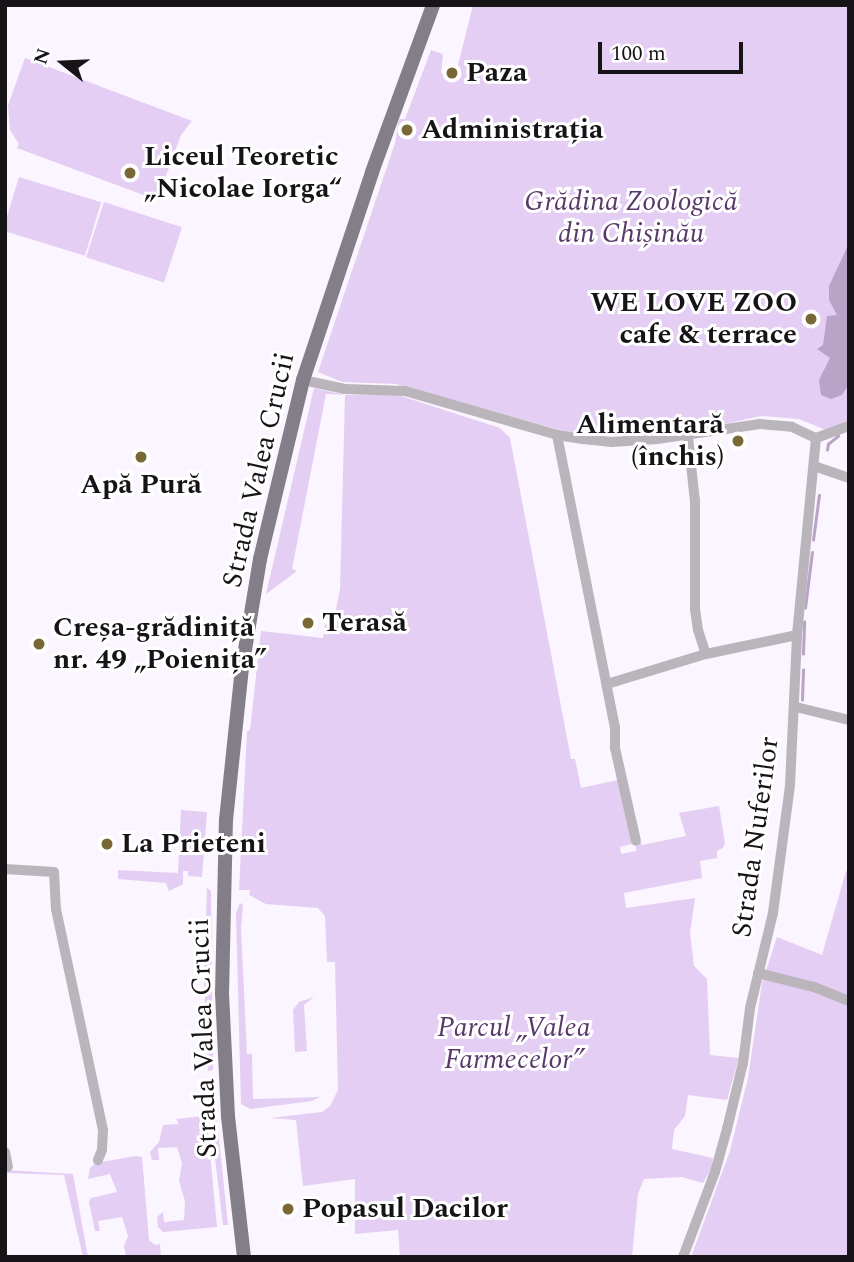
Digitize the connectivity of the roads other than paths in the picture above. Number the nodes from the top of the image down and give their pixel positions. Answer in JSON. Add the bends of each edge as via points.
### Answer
{"nodes":[{"id":1,"x":433,"y":5,"type":"edge"},
{"id":2,"x":303,"y":380,"type":"junction"},
{"id":3,"x":849,"y":426,"type":"edge"},
{"id":4,"x":557,"y":435,"type":"junction"},
{"id":5,"x":688,"y":437,"type":"junction"},
{"id":6,"x":816,"y":438,"type":"junction"},
{"id":7,"x":814,"y":466,"type":"junction"},
{"id":8,"x":849,"y":478,"type":"edge"},
{"id":9,"x":797,"y":635,"type":"junction"},
{"id":10,"x":706,"y":654,"type":"junction"},
{"id":11,"x":607,"y":684,"type":"junction"},
{"id":12,"x":796,"y":707,"type":"junction"},
{"id":13,"x":849,"y":720,"type":"edge"},
{"id":14,"x":636,"y":841,"type":"dead end"},
{"id":15,"x":5,"y":869,"type":"edge"},
{"id":16,"x":758,"y":973,"type":"junction"},
{"id":17,"x":849,"y":1001,"type":"edge"},
{"id":18,"x":5,"y":1152,"type":"edge"},
{"id":19,"x":98,"y":1160,"type":"dead end"},
{"id":20,"x":8,"y":1167,"type":"dead end"},
{"id":21,"x":244,"y":1257,"type":"edge"},
{"id":22,"x":683,"y":1257,"type":"edge"}],
"edges":[{"from":1,"to":2,"type":"main road","name":"Strada Valea Crucii"},
{"from":2,"to":4,"type":"street","via":[[345,389],[405,391]]},
{"from":2,"to":21,"type":"main road","name":"Strada Valea Crucii","via":[[260,559],[242,668],[226,820],[222,945],[225,1072]]},
{"from":3,"to":6,"type":"street"},
{"from":4,"to":5,"type":"street","via":[[612,442]]},
{"from":4,"to":11,"type":"street"},
{"from":5,"to":6,"type":"street","via":[[760,424],[792,427]]},
{"from":5,"to":10,"type":"street","via":[[695,500],[695,609]]},
{"from":6,"to":7,"type":"street","name":"Strada Nuferilor"},
{"from":7,"to":8,"type":"street"},
{"from":7,"to":9,"type":"street","name":"Strada Nuferilor"},
{"from":9,"to":10,"type":"street"},
{"from":9,"to":12,"type":"street","name":"Strada Nuferilor"},
{"from":10,"to":11,"type":"street"},
{"from":11,"to":14,"type":"street","via":[[615,748]]},
{"from":12,"to":13,"type":"street","name":"Strada Nuferilor"},
{"from":12,"to":16,"type":"street","name":"Strada Nuferilor","via":[[782,850]]},
{"from":15,"to":19,"type":"street","via":[[54,872],[56,909],[103,1130]]},
{"from":16,"to":17,"type":"street","name":"Strada Nuferilor"},
{"from":16,"to":22,"type":"street","name":"Strada Nuferilor","via":[[727,1129]]},
{"from":18,"to":20,"type":"street"}]}
